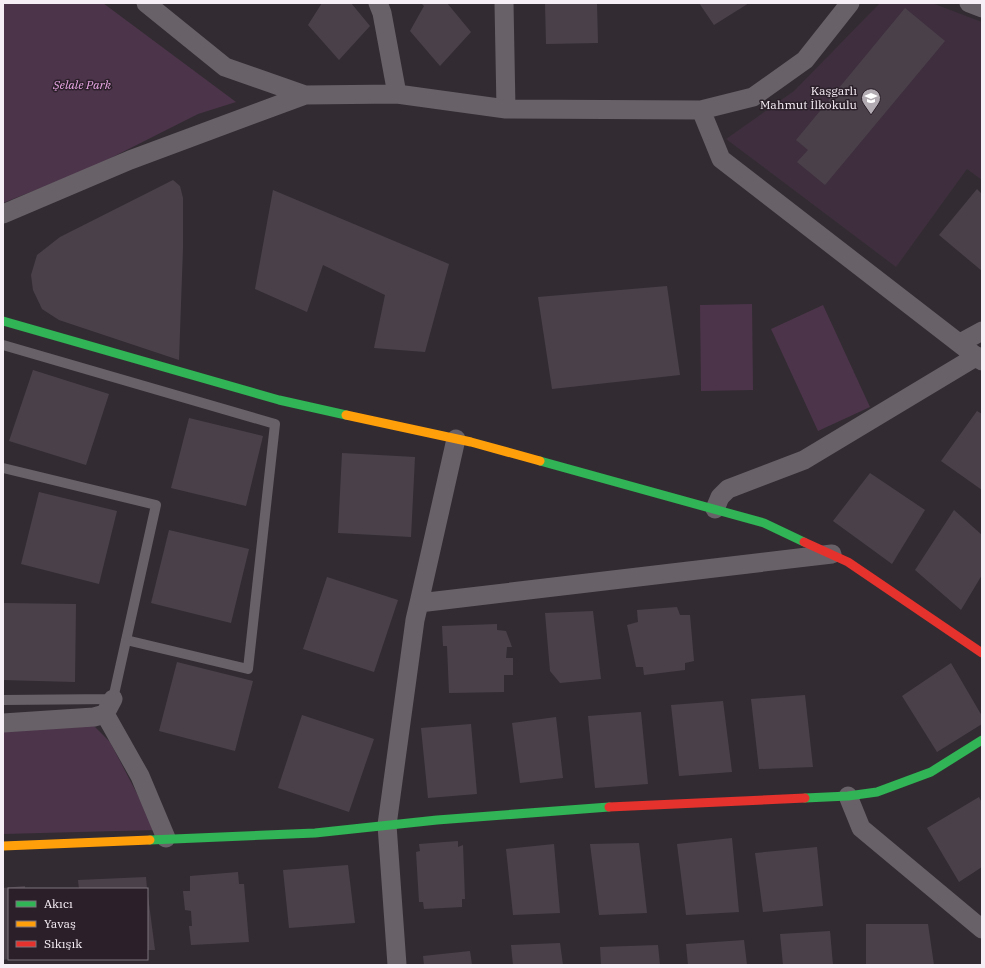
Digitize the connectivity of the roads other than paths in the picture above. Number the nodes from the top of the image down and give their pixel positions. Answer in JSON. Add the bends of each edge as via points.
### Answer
{"nodes":[{"id":1,"x":146,"y":3,"type":"edge"},
{"id":2,"x":378,"y":3,"type":"edge"},
{"id":3,"x":504,"y":3,"type":"edge"},
{"id":4,"x":850,"y":3,"type":"edge"},
{"id":5,"x":969,"y":3,"type":"edge"},
{"id":6,"x":982,"y":8,"type":"edge"},
{"id":7,"x":397,"y":94,"type":"junction"},
{"id":8,"x":305,"y":95,"type":"junction"},
{"id":9,"x":506,"y":109,"type":"junction"},
{"id":10,"x":701,"y":110,"type":"junction"},
{"id":11,"x":3,"y":214,"type":"edge"},
{"id":12,"x":3,"y":321,"type":"edge"},
{"id":13,"x":982,"y":331,"type":"edge"},
{"id":14,"x":960,"y":343,"type":"junction"},
{"id":15,"x":3,"y":345,"type":"edge"},
{"id":16,"x":979,"y":358,"type":"edge"},
{"id":17,"x":456,"y":439,"type":"junction"},
{"id":18,"x":3,"y":468,"type":"edge"},
{"id":19,"x":715,"y":509,"type":"junction"},
{"id":20,"x":832,"y":554,"type":"junction"},
{"id":21,"x":419,"y":603,"type":"junction"},
{"id":22,"x":126,"y":640,"type":"junction"},
{"id":23,"x":982,"y":653,"type":"edge"},
{"id":24,"x":3,"y":700,"type":"edge"},
{"id":25,"x":109,"y":707,"type":"junction"},
{"id":26,"x":3,"y":722,"type":"edge"},
{"id":27,"x":982,"y":740,"type":"edge"},
{"id":28,"x":848,"y":796,"type":"junction"},
{"id":29,"x":387,"y":825,"type":"junction"},
{"id":30,"x":166,"y":838,"type":"junction"},
{"id":31,"x":3,"y":846,"type":"edge"},
{"id":32,"x":982,"y":929,"type":"edge"},
{"id":33,"x":397,"y":965,"type":"edge"}],
"edges":[{"from":1,"to":8,"type":"street","via":[[225,67]]},
{"from":2,"to":7,"type":"street"},
{"from":3,"to":9,"type":"street"},
{"from":4,"to":10,"type":"street","via":[[805,60],[753,97]]},
{"from":5,"to":6,"type":"street"},
{"from":7,"to":8,"type":"street"},
{"from":7,"to":9,"type":"street"},
{"from":8,"to":11,"type":"street","via":[[130,160]]},
{"from":9,"to":10,"type":"street"},
{"from":10,"to":14,"type":"street","via":[[721,159]]},
{"from":12,"to":17,"type":"street","via":[[279,400]]},
{"from":13,"to":14,"type":"street"},
{"from":14,"to":16,"type":"street"},
{"from":15,"to":22,"type":"lane","via":[[275,424],[248,669]]},
{"from":16,"to":19,"type":"street","via":[[804,460],[728,489],[720,497]]},
{"from":17,"to":19,"type":"street"},
{"from":17,"to":21,"type":"street"},
{"from":18,"to":22,"type":"lane","via":[[156,505]]},
{"from":19,"to":20,"type":"street","via":[[764,523]]},
{"from":20,"to":21,"type":"street"},
{"from":20,"to":23,"type":"street","via":[[848,562]]},
{"from":21,"to":29,"type":"street"},
{"from":22,"to":25,"type":"lane"},
{"from":24,"to":25,"type":"lane"},
{"from":25,"to":26,"type":"street","via":[[94,717]]},
{"from":25,"to":30,"type":"street"},
{"from":27,"to":28,"type":"street","via":[[931,772],[877,792]]},
{"from":28,"to":29,"type":"street","via":[[574,809]]},
{"from":28,"to":32,"type":"street","via":[[861,828]]},
{"from":29,"to":30,"type":"street","via":[[315,832]]},
{"from":29,"to":33,"type":"street"},
{"from":30,"to":31,"type":"street"}]}
